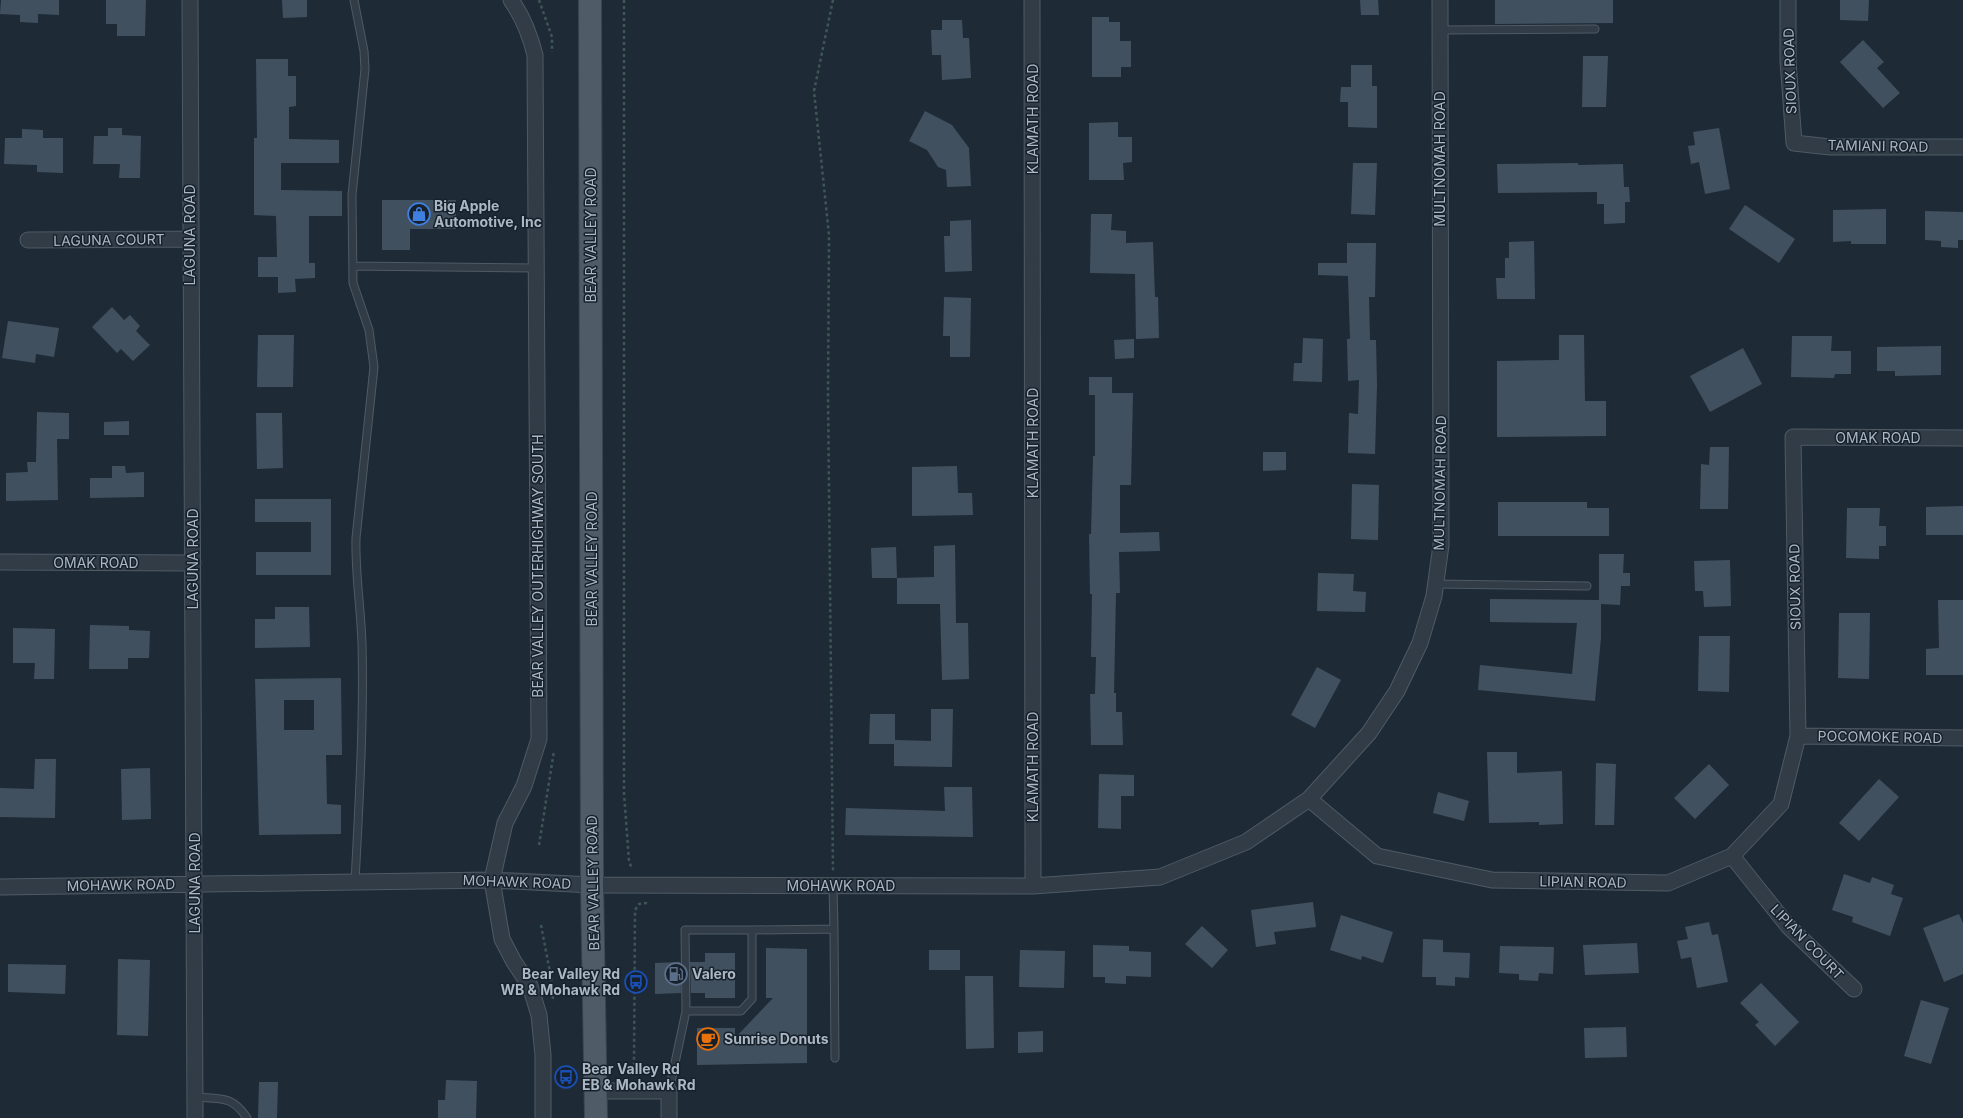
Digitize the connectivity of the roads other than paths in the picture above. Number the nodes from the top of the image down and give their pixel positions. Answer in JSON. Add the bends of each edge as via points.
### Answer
{"nodes":[{"id":1,"x":190,"y":0,"type":"edge"},
{"id":2,"x":354,"y":0,"type":"edge"},
{"id":3,"x":511,"y":0,"type":"edge"},
{"id":4,"x":590,"y":0,"type":"edge"},
{"id":5,"x":1032,"y":0,"type":"edge"},
{"id":6,"x":1440,"y":0,"type":"edge"},
{"id":7,"x":1788,"y":0,"type":"edge"},
{"id":8,"x":1595,"y":29,"type":"dead end"},
{"id":9,"x":1440,"y":30,"type":"junction"},
{"id":10,"x":1794,"y":143,"type":"joint"},
{"id":11,"x":1963,"y":147,"type":"edge"},
{"id":12,"x":190,"y":239,"type":"junction"},
{"id":13,"x":28,"y":240,"type":"dead end"},
{"id":14,"x":353,"y":266,"type":"junction"},
{"id":15,"x":536,"y":268,"type":"junction"},
{"id":16,"x":1793,"y":437,"type":"joint"},
{"id":17,"x":1963,"y":438,"type":"edge"},
{"id":18,"x":0,"y":562,"type":"edge"},
{"id":19,"x":193,"y":563,"type":"junction"},
{"id":20,"x":1435,"y":584,"type":"junction"},
{"id":21,"x":1587,"y":586,"type":"dead end"},
{"id":22,"x":1798,"y":736,"type":"junction"},
{"id":23,"x":1963,"y":738,"type":"edge"},
{"id":24,"x":1309,"y":799,"type":"junction"},
{"id":25,"x":1732,"y":856,"type":"junction"},
{"id":26,"x":492,"y":880,"type":"junction"},
{"id":27,"x":355,"y":882,"type":"junction"},
{"id":28,"x":195,"y":884,"type":"junction"},
{"id":29,"x":592,"y":885,"type":"junction"},
{"id":30,"x":833,"y":886,"type":"junction"},
{"id":31,"x":1033,"y":886,"type":"junction"},
{"id":32,"x":0,"y":887,"type":"edge"},
{"id":33,"x":834,"y":929,"type":"junction"},
{"id":34,"x":752,"y":930,"type":"junction"},
{"id":35,"x":1854,"y":989,"type":"dead end"},
{"id":36,"x":686,"y":1011,"type":"junction"},
{"id":37,"x":835,"y":1058,"type":"dead end"},
{"id":38,"x":669,"y":1091,"type":"junction"},
{"id":39,"x":596,"y":1092,"type":"junction"},
{"id":40,"x":196,"y":1096,"type":"junction"},
{"id":41,"x":196,"y":1118,"type":"edge"},
{"id":42,"x":247,"y":1118,"type":"edge"},
{"id":43,"x":543,"y":1118,"type":"edge"},
{"id":44,"x":596,"y":1118,"type":"edge"},
{"id":45,"x":669,"y":1118,"type":"edge"}],
"edges":[{"from":1,"to":12,"type":"street","name":"LAGUNA ROAD"},
{"from":2,"to":14,"type":"lane","via":[[365,69],[352,195]]},
{"from":3,"to":15,"type":"street","name":"BEAR VALLEY OUTERHIGHWAY SOUTH","via":[[530,36],[535,55]]},
{"from":4,"to":29,"type":"main road","name":"BEAR VALLEY ROAD"},
{"from":5,"to":31,"type":"street","name":"KLAMATH ROAD"},
{"from":6,"to":9,"type":"street","name":"MULTNOMAH ROAD"},
{"from":7,"to":10,"type":"street","name":"SIOUX ROAD","via":[[1788,61]]},
{"from":8,"to":9,"type":"lane"},
{"from":9,"to":20,"type":"street","name":"MULTNOMAH ROAD","via":[[1441,545]]},
{"from":10,"to":11,"type":"street","name":"TAMIANI ROAD","via":[[1830,146]]},
{"from":12,"to":13,"type":"street","name":"LAGUNA COURT"},
{"from":12,"to":19,"type":"street","name":"LAGUNA ROAD"},
{"from":14,"to":15,"type":"lane"},
{"from":14,"to":27,"type":"lane","via":[[353,283],[369,330],[374,367],[356,538],[362,643],[362,753]]},
{"from":15,"to":26,"type":"street","name":"BEAR VALLEY OUTERHIGHWAY SOUTH","via":[[539,739],[524,786],[504,823]]},
{"from":16,"to":17,"type":"street","name":"OMAK ROAD"},
{"from":16,"to":22,"type":"street","name":"SIOUX ROAD"},
{"from":18,"to":19,"type":"street","name":"OMAK ROAD"},
{"from":19,"to":28,"type":"street","name":"LAGUNA ROAD"},
{"from":20,"to":21,"type":"lane"},
{"from":20,"to":24,"type":"street","name":"MULTNOMAH ROAD","via":[[1420,643],[1397,691],[1369,733]]},
{"from":22,"to":23,"type":"street","name":"POCOMOKE ROAD"},
{"from":22,"to":25,"type":"street","name":"LIPIAN ROAD","via":[[1781,804]]},
{"from":24,"to":25,"type":"street","name":"LIPIAN ROAD","via":[[1378,856],[1492,880],[1668,883]]},
{"from":24,"to":31,"type":"street","name":"MULTNOMAH ROAD","via":[[1246,842],[1160,878]]},
{"from":25,"to":35,"type":"street","name":"LIPIAN COURT","via":[[1788,926]]},
{"from":26,"to":27,"type":"street","name":"MOHAWK ROAD"},
{"from":26,"to":29,"type":"street","name":"MOHAWK ROAD"},
{"from":26,"to":43,"type":"street","name":"BEAR VALLEY OUTERHIGHWAY SOUTH","via":[[502,939],[530,986],[539,1015],[543,1055]]},
{"from":27,"to":28,"type":"street","name":"MOHAWK ROAD"},
{"from":28,"to":32,"type":"street","name":"MOHAWK ROAD"},
{"from":28,"to":40,"type":"street","name":"LAGUNA ROAD"},
{"from":29,"to":30,"type":"street","name":"MOHAWK ROAD"},
{"from":29,"to":39,"type":"main road","name":"BEAR VALLEY ROAD"},
{"from":30,"to":31,"type":"street","name":"MOHAWK ROAD"},
{"from":30,"to":33,"type":"lane"},
{"from":33,"to":34,"type":"lane"},
{"from":33,"to":37,"type":"lane"},
{"from":34,"to":36,"type":"lane","via":[[752,999],[741,1011]]},
{"from":34,"to":36,"type":"lane","via":[[685,930]]},
{"from":36,"to":38,"type":"lane"},
{"from":38,"to":39,"type":"street"},
{"from":38,"to":45,"type":"street"},
{"from":39,"to":44,"type":"main road","name":"BEAR VALLEY ROAD"},
{"from":40,"to":41,"type":"street","name":"LAGUNA ROAD"},
{"from":40,"to":42,"type":"lane","via":[[228,1100],[238,1105]]}]}
